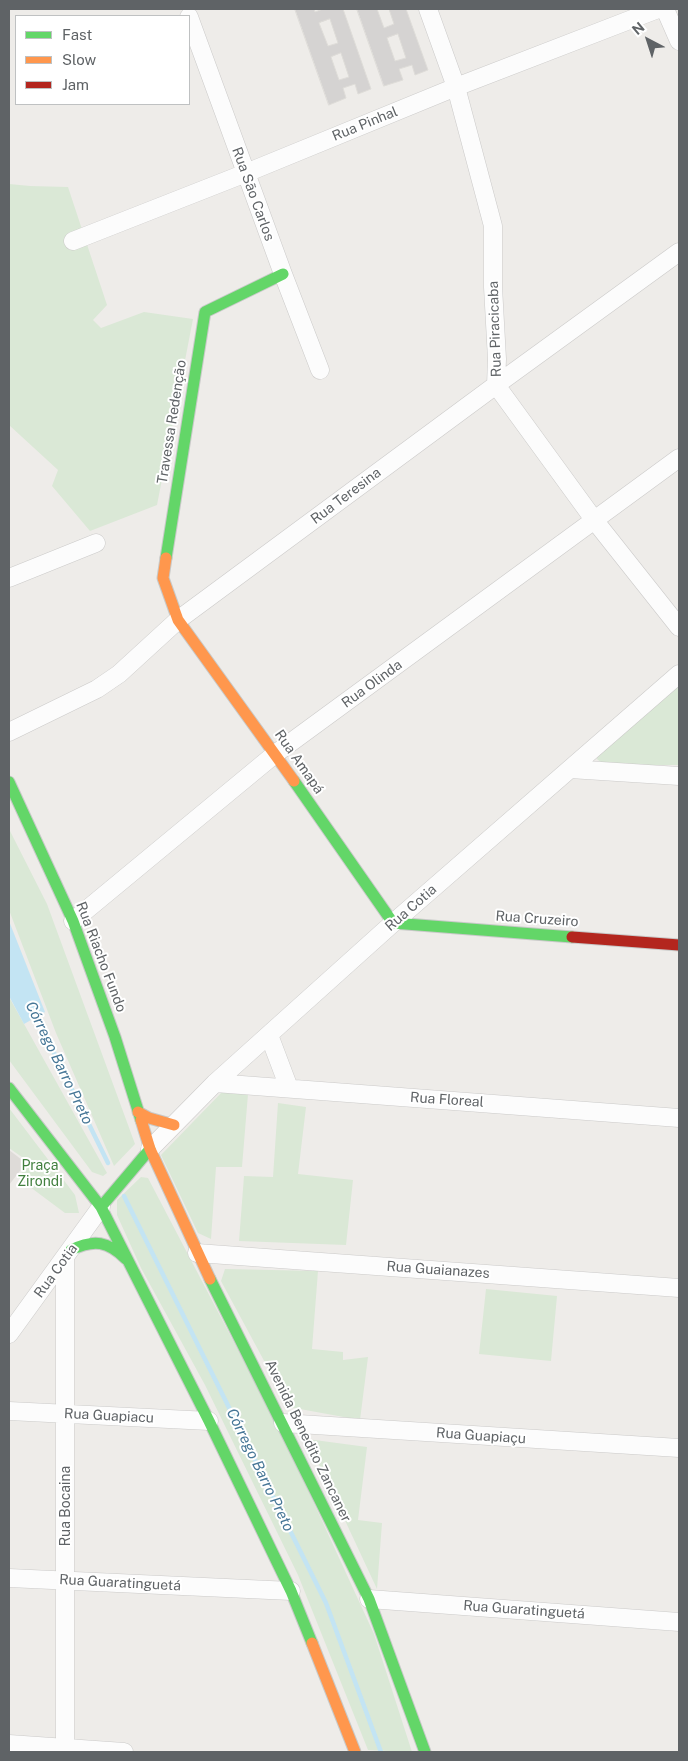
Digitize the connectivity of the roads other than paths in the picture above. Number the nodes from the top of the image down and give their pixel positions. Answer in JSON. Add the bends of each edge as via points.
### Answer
{"nodes":[{"id":1,"x":428,"y":9,"type":"edge"},
{"id":2,"x":658,"y":9,"type":"edge"},
{"id":3,"x":665,"y":9,"type":"edge"},
{"id":4,"x":190,"y":20,"type":"edge"},
{"id":5,"x":679,"y":41,"type":"edge"},
{"id":6,"x":456,"y":87,"type":"junction"},
{"id":7,"x":246,"y":173,"type":"junction"},
{"id":8,"x":73,"y":241,"type":"dead end"},
{"id":9,"x":679,"y":252,"type":"edge"},
{"id":10,"x":283,"y":274,"type":"junction"},
{"id":11,"x":320,"y":370,"type":"dead end"},
{"id":12,"x":496,"y":384,"type":"junction"},
{"id":13,"x":679,"y":458,"type":"edge"},
{"id":14,"x":595,"y":521,"type":"junction"},
{"id":15,"x":96,"y":543,"type":"dead end"},
{"id":16,"x":9,"y":578,"type":"edge"},
{"id":17,"x":178,"y":620,"type":"junction"},
{"id":18,"x":679,"y":627,"type":"edge"},
{"id":19,"x":679,"y":674,"type":"edge"},
{"id":20,"x":9,"y":732,"type":"edge"},
{"id":21,"x":275,"y":754,"type":"junction"},
{"id":22,"x":570,"y":769,"type":"junction"},
{"id":23,"x":679,"y":776,"type":"edge"},
{"id":24,"x":9,"y":782,"type":"edge"},
{"id":25,"x":73,"y":921,"type":"junction"},
{"id":26,"x":393,"y":923,"type":"junction"},
{"id":27,"x":679,"y":945,"type":"edge"},
{"id":28,"x":269,"y":1035,"type":"junction"},
{"id":29,"x":215,"y":1083,"type":"junction"},
{"id":30,"x":9,"y":1088,"type":"edge"},
{"id":31,"x":289,"y":1088,"type":"junction"},
{"id":32,"x":138,"y":1112,"type":"junction"},
{"id":33,"x":679,"y":1118,"type":"edge"},
{"id":34,"x":174,"y":1124,"type":"junction"},
{"id":35,"x":150,"y":1149,"type":"junction"},
{"id":36,"x":101,"y":1207,"type":"junction"},
{"id":37,"x":197,"y":1253,"type":"junction"},
{"id":38,"x":68,"y":1255,"type":"junction"},
{"id":39,"x":126,"y":1259,"type":"junction"},
{"id":40,"x":679,"y":1288,"type":"edge"},
{"id":41,"x":9,"y":1334,"type":"edge"},
{"id":42,"x":9,"y":1411,"type":"edge"},
{"id":43,"x":66,"y":1414,"type":"junction"},
{"id":44,"x":209,"y":1421,"type":"junction"},
{"id":45,"x":283,"y":1423,"type":"junction"},
{"id":46,"x":679,"y":1448,"type":"edge"},
{"id":47,"x":9,"y":1578,"type":"edge"},
{"id":48,"x":65,"y":1580,"type":"junction"},
{"id":49,"x":291,"y":1591,"type":"junction"},
{"id":50,"x":369,"y":1599,"type":"junction"},
{"id":51,"x":679,"y":1622,"type":"edge"},
{"id":52,"x":9,"y":1744,"type":"edge"},
{"id":53,"x":65,"y":1750,"type":"edge"},
{"id":54,"x":124,"y":1752,"type":"edge"},
{"id":55,"x":355,"y":1752,"type":"edge"},
{"id":56,"x":425,"y":1752,"type":"edge"}],
"edges":[{"from":1,"to":6,"type":"street","name":"Rua Piracicaba"},
{"from":2,"to":6,"type":"street","name":"Rua Pinhal"},
{"from":3,"to":5,"type":"street"},
{"from":4,"to":7,"type":"street","name":"Rua São Carlos"},
{"from":6,"to":7,"type":"street","name":"Rua Pinhal"},
{"from":6,"to":12,"type":"street","name":"Rua Piracicaba","via":[[493,226]]},
{"from":7,"to":8,"type":"street","name":"Rua Pinhal"},
{"from":7,"to":10,"type":"street","name":"Rua São Carlos"},
{"from":9,"to":12,"type":"street","name":"Rua Teresina"},
{"from":10,"to":11,"type":"street","name":"Rua São Carlos"},
{"from":10,"to":17,"type":"main road","name":"Travessa Redenção","via":[[204,312],[163,578]]},
{"from":12,"to":14,"type":"street","name":"Rua Piracicaba"},
{"from":12,"to":17,"type":"street","name":"Rua Teresina"},
{"from":13,"to":14,"type":"street","name":"Rua Olinda"},
{"from":14,"to":18,"type":"street","name":"Rua Piracicaba"},
{"from":14,"to":21,"type":"street","name":"Rua Olinda"},
{"from":15,"to":16,"type":"street"},
{"from":17,"to":20,"type":"street","name":"Rua Teresina","via":[[119,674],[97,689]]},
{"from":17,"to":21,"type":"main road","name":"Rua Amapá"},
{"from":19,"to":22,"type":"street","name":"Rua Cotia"},
{"from":21,"to":25,"type":"street","name":"Rua Olinda"},
{"from":21,"to":26,"type":"main road","name":"Rua Amapá"},
{"from":22,"to":23,"type":"street"},
{"from":22,"to":26,"type":"street","name":"Rua Cotia"},
{"from":24,"to":25,"type":"main road","name":"Rua Riacho Fundo"},
{"from":25,"to":32,"type":"main road","name":"Rua Riacho Fundo"},
{"from":26,"to":27,"type":"main road","name":"Rua Cruzeiro"},
{"from":26,"to":28,"type":"street","name":"Rua Cotia"},
{"from":28,"to":29,"type":"street","name":"Rua Cotia"},
{"from":28,"to":31,"type":"street"},
{"from":29,"to":31,"type":"street","name":"Rua Floreal"},
{"from":29,"to":34,"type":"street","name":"Rua Cotia"},
{"from":30,"to":36,"type":"main road"},
{"from":31,"to":33,"type":"street","name":"Rua Floreal"},
{"from":32,"to":34,"type":"main road"},
{"from":32,"to":35,"type":"main road","name":"Rua Riacho Fundo"},
{"from":34,"to":35,"type":"street","name":"Rua Cotia"},
{"from":35,"to":36,"type":"main road"},
{"from":35,"to":37,"type":"main road","name":"Avenida Benedito Zancaner"},
{"from":36,"to":38,"type":"street","name":"Rua Cotia"},
{"from":36,"to":39,"type":"main road"},
{"from":37,"to":40,"type":"street","name":"Rua Guaianazes"},
{"from":37,"to":45,"type":"main road","name":"Avenida Benedito Zancaner"},
{"from":38,"to":39,"type":"main road","via":[[82,1244],[95,1242],[118,1250]]},
{"from":38,"to":41,"type":"street","name":"Rua Cotia"},
{"from":38,"to":43,"type":"street","name":"Rua Bocaina"},
{"from":39,"to":44,"type":"main road"},
{"from":42,"to":43,"type":"street","name":"Rua Guapiacu"},
{"from":43,"to":44,"type":"street","name":"Rua Guapiacu"},
{"from":43,"to":48,"type":"street","name":"Rua Bocaina"},
{"from":44,"to":49,"type":"main road"},
{"from":45,"to":46,"type":"street","name":"Rua Guapiaçu"},
{"from":45,"to":50,"type":"main road","name":"Avenida Benedito Zancaner"},
{"from":47,"to":48,"type":"street","name":"Rua Guaratinguetá"},
{"from":48,"to":49,"type":"street","name":"Rua Guaratinguetá"},
{"from":48,"to":53,"type":"street","name":"Rua Bocaina"},
{"from":49,"to":55,"type":"main road"},
{"from":50,"to":51,"type":"street","name":"Rua Guaratinguetá"},
{"from":50,"to":56,"type":"main road","name":"Avenida Benedito Zancaner"},
{"from":52,"to":53,"type":"street"},
{"from":53,"to":54,"type":"street"}]}
